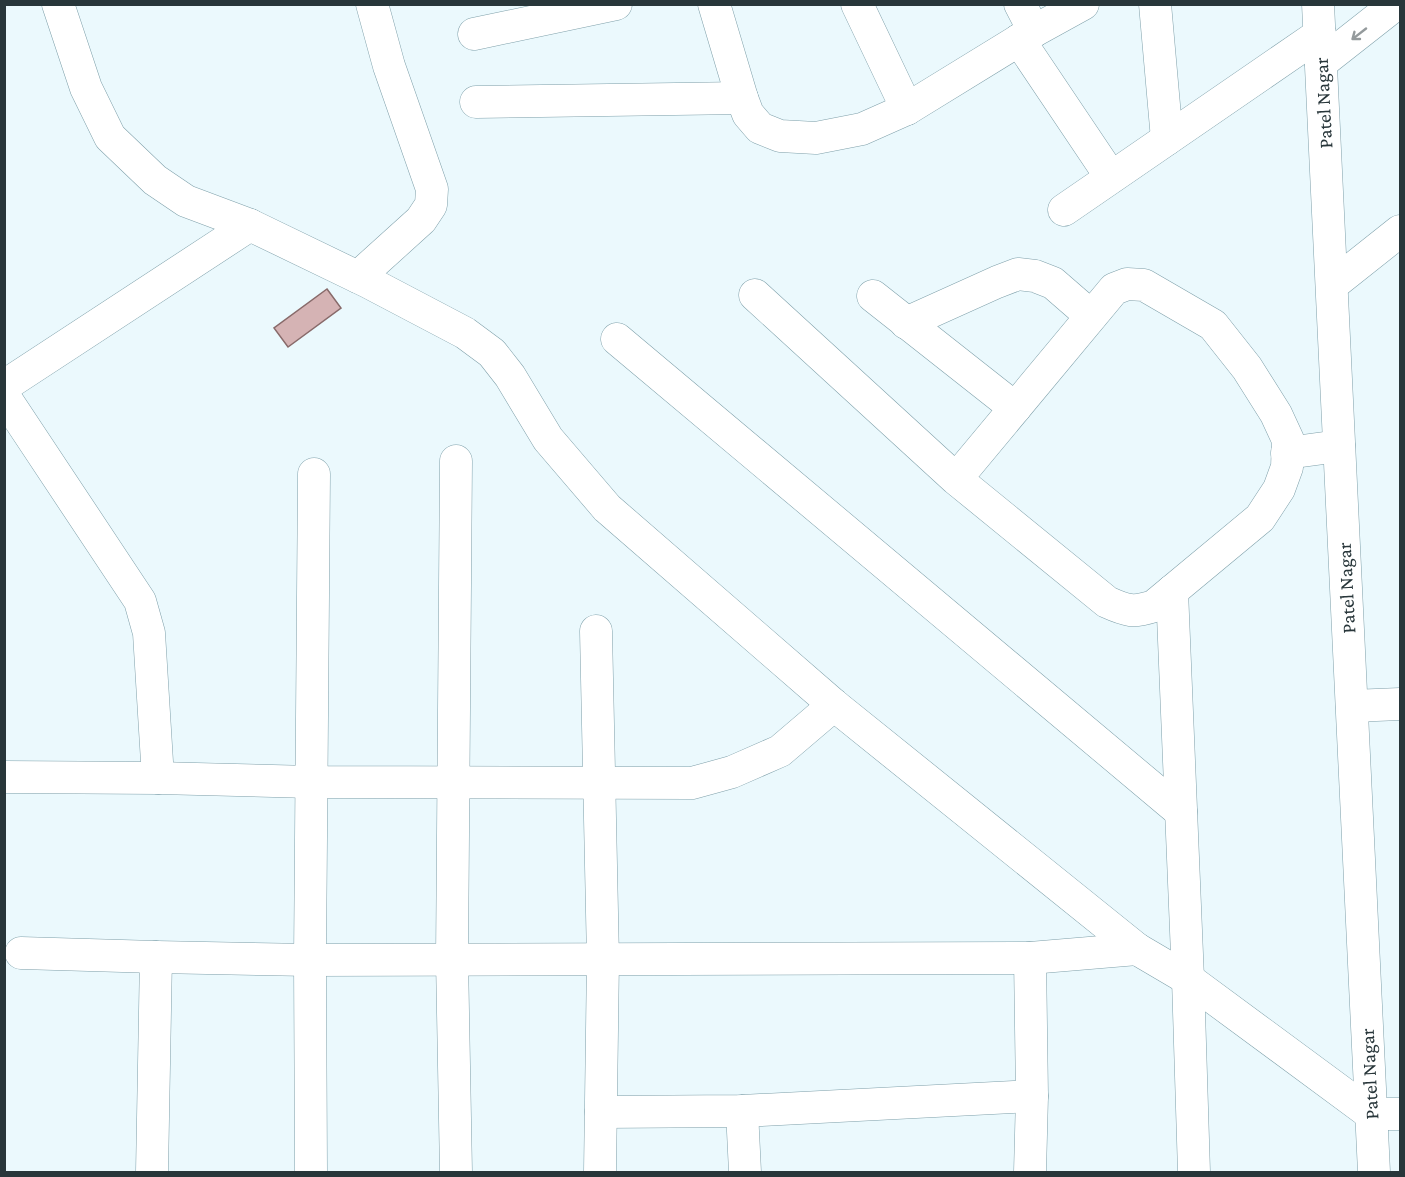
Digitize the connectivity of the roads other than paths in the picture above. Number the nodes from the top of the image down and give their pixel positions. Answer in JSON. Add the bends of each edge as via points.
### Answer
{"nodes":[{"id":1,"x":58,"y":4,"type":"edge"},
{"id":2,"x":372,"y":4,"type":"edge"},
{"id":3,"x":616,"y":4,"type":"edge"},
{"id":4,"x":714,"y":4,"type":"edge"},
{"id":5,"x":857,"y":4,"type":"edge"},
{"id":6,"x":1083,"y":4,"type":"edge"},
{"id":7,"x":1155,"y":4,"type":"edge"},
{"id":8,"x":1396,"y":4,"type":"edge"},
{"id":9,"x":1024,"y":25,"type":"edge"},
{"id":10,"x":474,"y":34,"type":"dead end"},
{"id":11,"x":1319,"y":34,"type":"edge"},
{"id":12,"x":742,"y":98,"type":"junction"},
{"id":13,"x":476,"y":102,"type":"dead end"},
{"id":14,"x":907,"y":109,"type":"junction"},
{"id":15,"x":1167,"y":139,"type":"junction"},
{"id":16,"x":1111,"y":177,"type":"junction"},
{"id":17,"x":1064,"y":210,"type":"dead end"},
{"id":18,"x":250,"y":225,"type":"junction"},
{"id":19,"x":1401,"y":231,"type":"edge"},
{"id":20,"x":358,"y":277,"type":"junction"},
{"id":21,"x":1332,"y":285,"type":"junction"},
{"id":22,"x":755,"y":295,"type":"dead end"},
{"id":23,"x":873,"y":296,"type":"dead end"},
{"id":24,"x":1091,"y":316,"type":"junction"},
{"id":25,"x":906,"y":323,"type":"junction"},
{"id":26,"x":617,"y":339,"type":"dead end"},
{"id":27,"x":4,"y":386,"type":"edge"},
{"id":28,"x":4,"y":396,"type":"edge"},
{"id":29,"x":1015,"y":408,"type":"junction"},
{"id":30,"x":1339,"y":446,"type":"junction"},
{"id":31,"x":1287,"y":453,"type":"junction"},
{"id":32,"x":456,"y":461,"type":"dead end"},
{"id":33,"x":314,"y":474,"type":"dead end"},
{"id":34,"x":956,"y":479,"type":"junction"},
{"id":35,"x":1172,"y":591,"type":"junction"},
{"id":36,"x":596,"y":631,"type":"dead end"},
{"id":37,"x":1401,"y":704,"type":"edge"},
{"id":38,"x":834,"y":705,"type":"junction"},
{"id":39,"x":1352,"y":706,"type":"junction"},
{"id":40,"x":4,"y":777,"type":"edge"},
{"id":41,"x":158,"y":778,"type":"junction"},
{"id":42,"x":311,"y":782,"type":"junction"},
{"id":43,"x":453,"y":783,"type":"junction"},
{"id":44,"x":598,"y":783,"type":"junction"},
{"id":45,"x":1181,"y":812,"type":"junction"},
{"id":46,"x":1137,"y":949,"type":"junction"},
{"id":47,"x":21,"y":953,"type":"dead end"},
{"id":48,"x":156,"y":957,"type":"junction"},
{"id":49,"x":1030,"y":958,"type":"junction"},
{"id":50,"x":452,"y":959,"type":"junction"},
{"id":51,"x":603,"y":959,"type":"junction"},
{"id":52,"x":310,"y":960,"type":"junction"},
{"id":53,"x":1188,"y":979,"type":"junction"},
{"id":54,"x":1032,"y":1096,"type":"junction"},
{"id":55,"x":742,"y":1111,"type":"junction"},
{"id":56,"x":601,"y":1112,"type":"junction"},
{"id":57,"x":1386,"y":1114,"type":"edge"},
{"id":58,"x":152,"y":1173,"type":"edge"},
{"id":59,"x":311,"y":1173,"type":"edge"},
{"id":60,"x":456,"y":1173,"type":"edge"},
{"id":61,"x":600,"y":1173,"type":"edge"},
{"id":62,"x":746,"y":1173,"type":"edge"},
{"id":63,"x":1030,"y":1173,"type":"edge"},
{"id":64,"x":1194,"y":1173,"type":"edge"},
{"id":65,"x":1374,"y":1173,"type":"edge"}],
"edges":[{"from":1,"to":18,"type":"street","via":[[86,88],[110,137],[155,180],[186,201]]},
{"from":2,"to":20,"type":"street","via":[[432,189],[431,205],[421,220]]},
{"from":3,"to":10,"type":"street"},
{"from":4,"to":12,"type":"street"},
{"from":5,"to":14,"type":"street"},
{"from":6,"to":9,"type":"street"},
{"from":7,"to":15,"type":"street"},
{"from":8,"to":11,"type":"street","one_way":true},
{"from":9,"to":14,"type":"street"},
{"from":9,"to":16,"type":"street"},
{"from":11,"to":15,"type":"street"},
{"from":11,"to":21,"type":"street","name":"Patel Nagar"},
{"from":12,"to":13,"type":"street"},
{"from":12,"to":14,"type":"street","via":[[748,114],[760,128],[792,137],[816,138],[862,129]]},
{"from":15,"to":16,"type":"street"},
{"from":16,"to":17,"type":"street"},
{"from":18,"to":20,"type":"street"},
{"from":18,"to":27,"type":"street"},
{"from":19,"to":21,"type":"street"},
{"from":20,"to":38,"type":"street","via":[[465,333],[492,353],[548,439],[607,508]]},
{"from":21,"to":30,"type":"street","name":"Patel Nagar"},
{"from":22,"to":34,"type":"street"},
{"from":23,"to":25,"type":"street"},
{"from":24,"to":25,"type":"street","via":[[1053,283],[1018,274]]},
{"from":24,"to":29,"type":"street"},
{"from":24,"to":31,"type":"street","via":[[1114,289],[1128,284],[1144,285],[1213,325],[1276,414],[1288,440]]},
{"from":25,"to":29,"type":"street"},
{"from":26,"to":45,"type":"street"},
{"from":28,"to":41,"type":"street","via":[[140,601],[149,633]]},
{"from":29,"to":34,"type":"street"},
{"from":30,"to":31,"type":"street"},
{"from":30,"to":39,"type":"street","name":"Patel Nagar"},
{"from":31,"to":35,"type":"street","via":[[1279,489],[1260,518]]},
{"from":32,"to":43,"type":"street"},
{"from":33,"to":42,"type":"street"},
{"from":34,"to":35,"type":"street","via":[[1107,602],[1124,610],[1139,611],[1154,606]]},
{"from":35,"to":45,"type":"street"},
{"from":36,"to":44,"type":"street"},
{"from":37,"to":39,"type":"street"},
{"from":38,"to":44,"type":"street","via":[[780,751],[732,772],[692,783]]},
{"from":38,"to":46,"type":"street"},
{"from":39,"to":57,"type":"street","name":"Patel Nagar"},
{"from":40,"to":41,"type":"street"},
{"from":41,"to":42,"type":"street"},
{"from":42,"to":43,"type":"street"},
{"from":42,"to":52,"type":"street"},
{"from":43,"to":44,"type":"street"},
{"from":43,"to":50,"type":"street"},
{"from":44,"to":51,"type":"street"},
{"from":45,"to":53,"type":"street"},
{"from":46,"to":49,"type":"street"},
{"from":46,"to":53,"type":"street"},
{"from":47,"to":48,"type":"street"},
{"from":48,"to":52,"type":"street"},
{"from":48,"to":58,"type":"street"},
{"from":49,"to":51,"type":"street"},
{"from":49,"to":54,"type":"street"},
{"from":50,"to":51,"type":"street"},
{"from":50,"to":52,"type":"street"},
{"from":50,"to":60,"type":"street"},
{"from":51,"to":56,"type":"street"},
{"from":52,"to":59,"type":"street"},
{"from":53,"to":57,"type":"street"},
{"from":53,"to":64,"type":"street"},
{"from":54,"to":55,"type":"street"},
{"from":54,"to":63,"type":"street"},
{"from":55,"to":56,"type":"street"},
{"from":55,"to":62,"type":"street"},
{"from":56,"to":61,"type":"street"},
{"from":57,"to":65,"type":"street","name":"Patel Nagar"}]}
